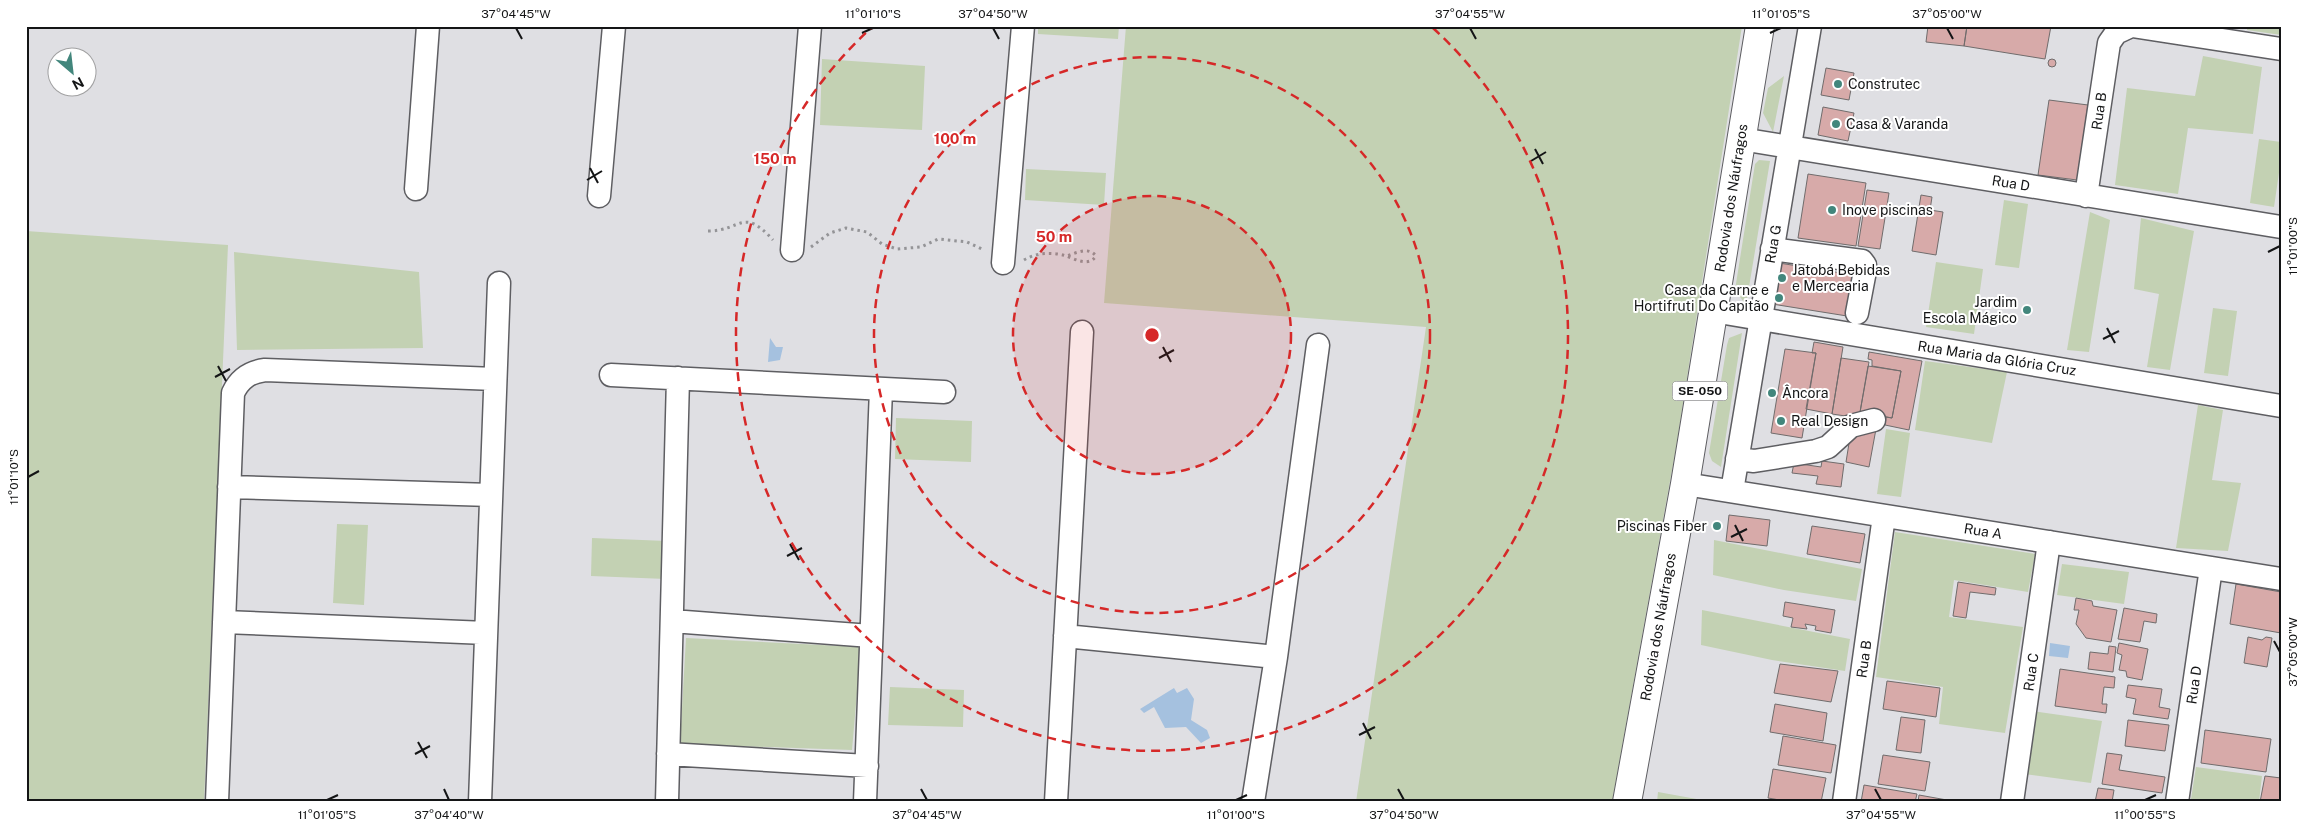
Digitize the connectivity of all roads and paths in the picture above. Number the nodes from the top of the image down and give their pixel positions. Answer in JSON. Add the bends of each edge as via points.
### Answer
{"nodes":[{"id":1,"x":428,"y":26,"type":"edge"},
{"id":2,"x":614,"y":26,"type":"edge"},
{"id":3,"x":810,"y":26,"type":"edge"},
{"id":4,"x":1023,"y":26,"type":"edge"},
{"id":5,"x":1760,"y":26,"type":"edge"},
{"id":6,"x":1810,"y":26,"type":"edge"},
{"id":7,"x":2127,"y":28,"type":"edge"},
{"id":8,"x":2281,"y":49,"type":"edge"},
{"id":9,"x":1741,"y":139,"type":"junction"},
{"id":10,"x":1790,"y":147,"type":"junction"},
{"id":11,"x":416,"y":189,"type":"dead end"},
{"id":12,"x":599,"y":196,"type":"dead end"},
{"id":13,"x":2086,"y":196,"type":"junction"},
{"id":14,"x":2281,"y":227,"type":"edge"},
{"id":15,"x":708,"y":231,"type":"dead end"},
{"id":16,"x":1772,"y":249,"type":"junction"},
{"id":17,"x":792,"y":250,"type":"junction"},
{"id":18,"x":1066,"y":256,"type":"junction"},
{"id":19,"x":1003,"y":263,"type":"junction"},
{"id":20,"x":498,"y":283,"type":"dead end"},
{"id":21,"x":1713,"y":311,"type":"junction"},
{"id":22,"x":1857,"y":313,"type":"dead end"},
{"id":23,"x":1761,"y":319,"type":"junction"},
{"id":24,"x":1082,"y":332,"type":"dead end"},
{"id":25,"x":1318,"y":345,"type":"dead end"},
{"id":26,"x":611,"y":374,"type":"dead end"},
{"id":27,"x":678,"y":378,"type":"junction"},
{"id":28,"x":495,"y":380,"type":"junction"},
{"id":29,"x":881,"y":389,"type":"junction"},
{"id":30,"x":944,"y":392,"type":"dead end"},
{"id":31,"x":2281,"y":406,"type":"edge"},
{"id":32,"x":1874,"y":420,"type":"dead end"},
{"id":33,"x":1737,"y":459,"type":"junction"},
{"id":34,"x":1684,"y":484,"type":"junction"},
{"id":35,"x":229,"y":487,"type":"junction"},
{"id":36,"x":1732,"y":491,"type":"junction"},
{"id":37,"x":491,"y":495,"type":"junction"},
{"id":38,"x":1884,"y":516,"type":"junction"},
{"id":39,"x":2049,"y":542,"type":"junction"},
{"id":40,"x":2211,"y":568,"type":"junction"},
{"id":41,"x":2281,"y":579,"type":"edge"},
{"id":42,"x":672,"y":621,"type":"junction"},
{"id":43,"x":224,"y":622,"type":"junction"},
{"id":44,"x":486,"y":633,"type":"junction"},
{"id":45,"x":871,"y":636,"type":"junction"},
{"id":46,"x":1066,"y":636,"type":"junction"},
{"id":47,"x":1276,"y":656,"type":"junction"},
{"id":48,"x":668,"y":754,"type":"junction"},
{"id":49,"x":1635,"y":754,"type":"junction"},
{"id":50,"x":867,"y":766,"type":"junction"},
{"id":51,"x":217,"y":802,"type":"edge"},
{"id":52,"x":480,"y":802,"type":"edge"},
{"id":53,"x":667,"y":802,"type":"edge"},
{"id":54,"x":865,"y":802,"type":"edge"},
{"id":55,"x":1056,"y":802,"type":"edge"},
{"id":56,"x":1253,"y":802,"type":"edge"},
{"id":57,"x":1627,"y":802,"type":"edge"},
{"id":58,"x":1633,"y":802,"type":"edge"},
{"id":59,"x":1844,"y":802,"type":"edge"},
{"id":60,"x":2012,"y":802,"type":"edge"},
{"id":61,"x":2176,"y":802,"type":"edge"}],
"edges":[{"from":1,"to":11,"type":"street"},
{"from":2,"to":12,"type":"street"},
{"from":3,"to":17,"type":"street"},
{"from":4,"to":19,"type":"street"},
{"from":5,"to":9,"type":"main road","name":"Rodovia dos Náufragos","number":"SE-050"},
{"from":6,"to":10,"type":"street","name":"Rua G"},
{"from":7,"to":8,"type":"street"},
{"from":7,"to":13,"type":"street","name":"Rua B","via":[[2108,42]]},
{"from":9,"to":10,"type":"street","name":"Rua D"},
{"from":9,"to":21,"type":"main road","name":"Rodovia dos Náufragos","number":"SE-050"},
{"from":10,"to":13,"type":"street","name":"Rua D"},
{"from":10,"to":16,"type":"street","name":"Rua G"},
{"from":13,"to":14,"type":"street","name":"Rua D"},
{"from":15,"to":17,"type":"path","via":[[720,231],[740,222],[753,222],[780,249]]},
{"from":16,"to":22,"type":"street","via":[[1862,261],[1865,271]]},
{"from":16,"to":23,"type":"street","name":"Rua G"},
{"from":17,"to":19,"type":"path","via":[[801,252],[830,234],[853,228],[897,249],[921,247],[938,239],[967,242],[983,249],[988,260]]},
{"from":18,"to":18,"type":"path","via":[[1084,262],[1096,256],[1088,250]]},
{"from":18,"to":19,"type":"path","via":[[1033,254],[1017,264]]},
{"from":20,"to":28,"type":"street"},
{"from":21,"to":23,"type":"street","name":"Rua Maria da Glória Cruz"},
{"from":21,"to":34,"type":"main road","name":"Rodovia dos Náufragos","number":"SE-050"},
{"from":23,"to":31,"type":"street","name":"Rua Maria da Glória Cruz"},
{"from":23,"to":33,"type":"street","name":"Rua G"},
{"from":24,"to":46,"type":"street"},
{"from":25,"to":47,"type":"street"},
{"from":26,"to":27,"type":"street"},
{"from":27,"to":29,"type":"street"},
{"from":27,"to":42,"type":"street"},
{"from":28,"to":35,"type":"street","via":[[251,372],[236,386],[234,393]]},
{"from":28,"to":37,"type":"street"},
{"from":29,"to":30,"type":"street"},
{"from":29,"to":45,"type":"street"},
{"from":32,"to":33,"type":"street","via":[[1851,426],[1828,446],[1816,451],[1754,462]]},
{"from":33,"to":36,"type":"street","name":"Rua G"},
{"from":34,"to":36,"type":"street","name":"Rua A"},
{"from":34,"to":49,"type":"main road","name":"Rodovia dos Náufragos","number":"SE-050"},
{"from":35,"to":37,"type":"street"},
{"from":35,"to":43,"type":"street"},
{"from":36,"to":38,"type":"street","name":"Rua A"},
{"from":37,"to":44,"type":"street"},
{"from":38,"to":39,"type":"street","name":"Rua A"},
{"from":38,"to":59,"type":"street","name":"Rua B"},
{"from":39,"to":40,"type":"street","name":"Rua A"},
{"from":39,"to":60,"type":"street","name":"Rua C"},
{"from":40,"to":41,"type":"street","name":"Rua A"},
{"from":40,"to":61,"type":"street","name":"Rua D"},
{"from":42,"to":45,"type":"street"},
{"from":42,"to":48,"type":"street"},
{"from":43,"to":44,"type":"street"},
{"from":43,"to":51,"type":"street"},
{"from":44,"to":52,"type":"street"},
{"from":45,"to":50,"type":"street"},
{"from":46,"to":47,"type":"street"},
{"from":46,"to":55,"type":"street"},
{"from":47,"to":56,"type":"street"},
{"from":48,"to":50,"type":"street"},
{"from":48,"to":53,"type":"street"},
{"from":49,"to":57,"type":"main road","number":"SE-050"},
{"from":49,"to":58,"type":"main road","number":"SE-050"},
{"from":50,"to":54,"type":"street"}]}
